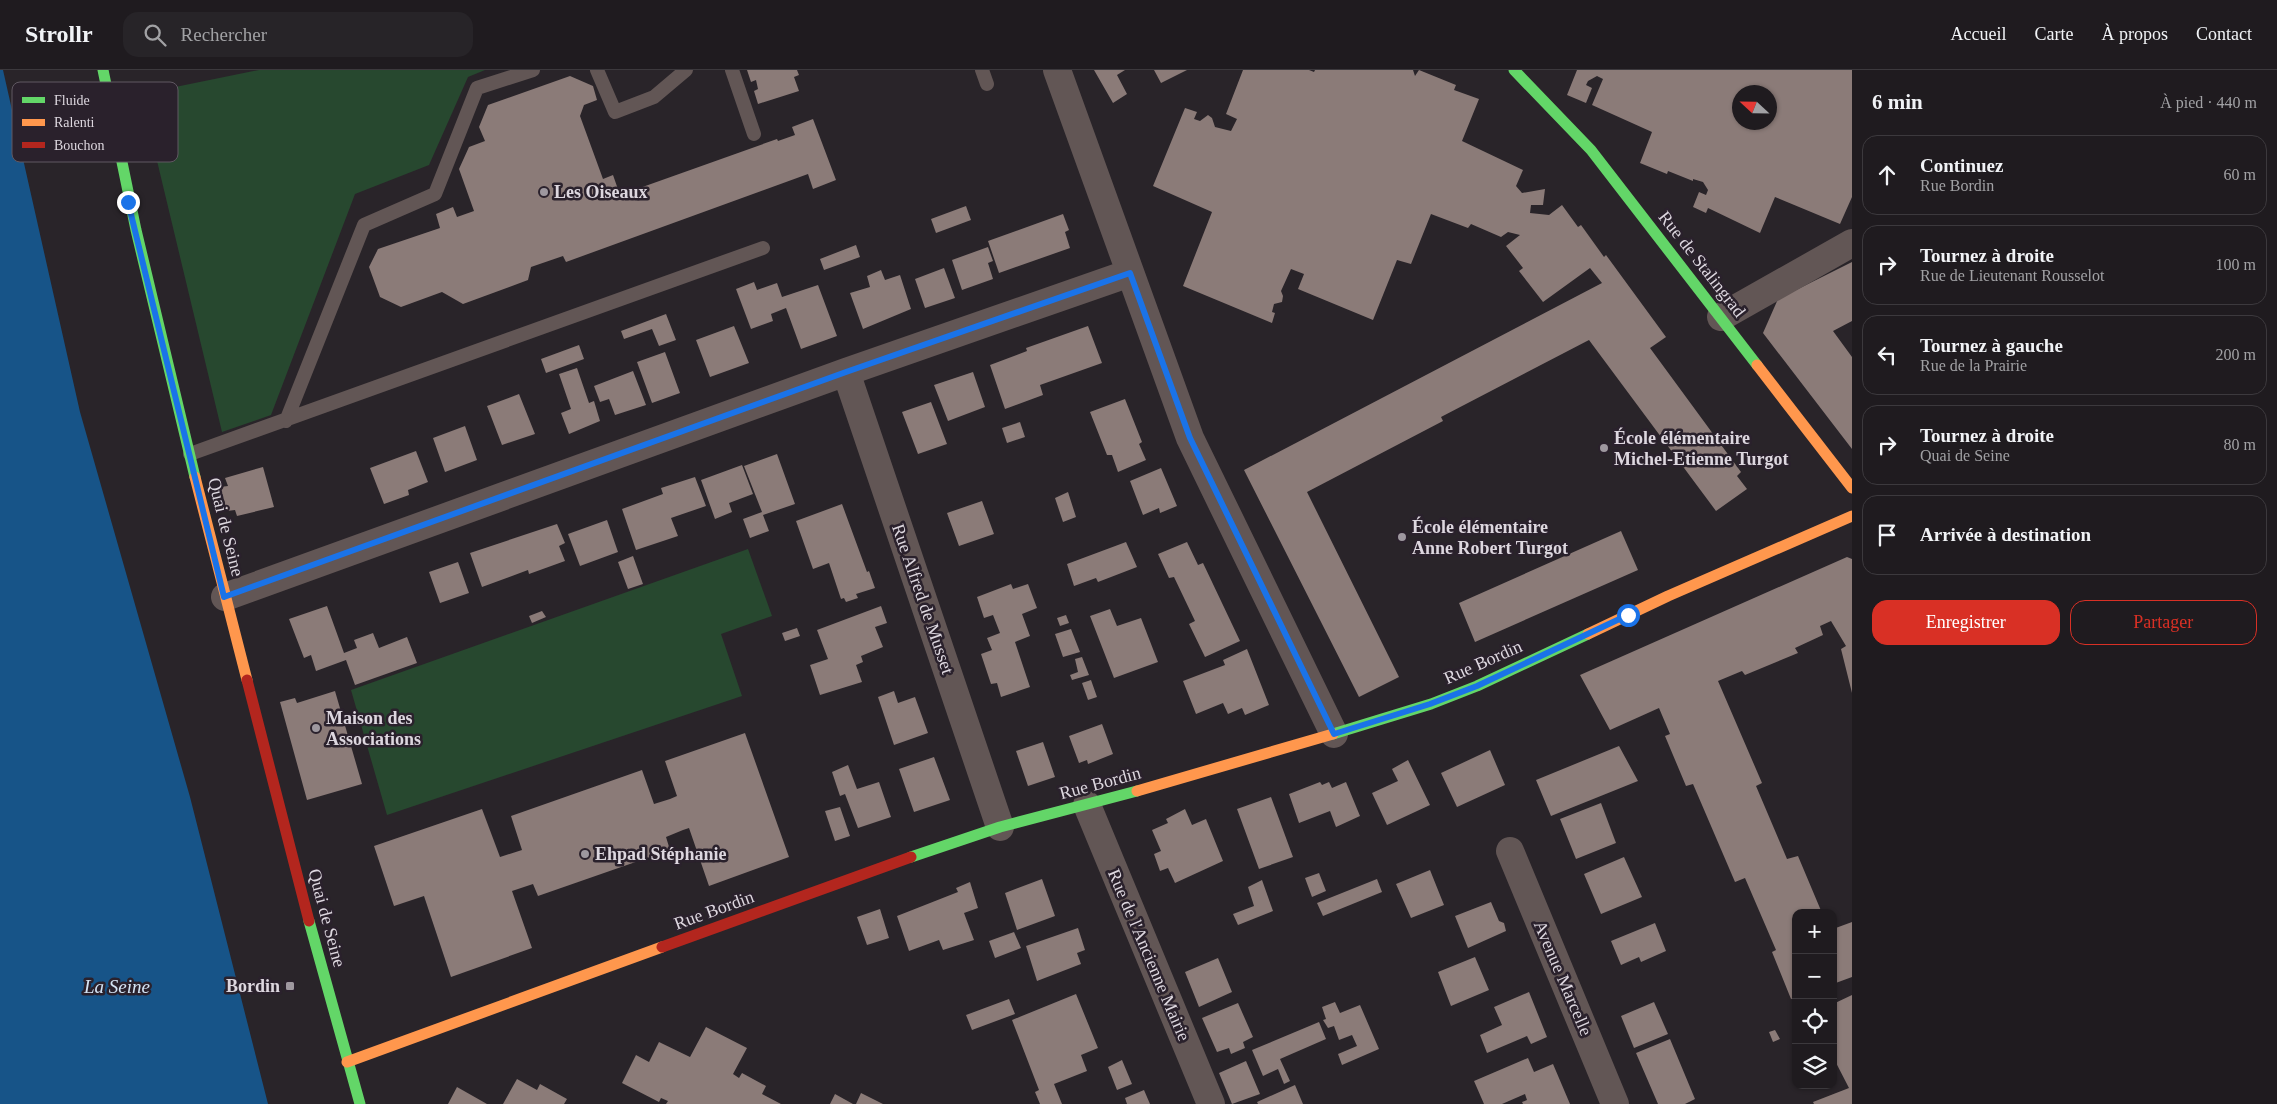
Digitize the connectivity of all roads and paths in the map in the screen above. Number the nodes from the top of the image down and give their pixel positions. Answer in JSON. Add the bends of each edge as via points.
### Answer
{"nodes":[{"id":1,"x":533,"y":70,"type":"edge"},
{"id":2,"x":597,"y":70,"type":"edge"},
{"id":3,"x":686,"y":70,"type":"edge"},
{"id":4,"x":732,"y":70,"type":"edge"},
{"id":5,"x":982,"y":70,"type":"edge"},
{"id":6,"x":1057,"y":70,"type":"edge"},
{"id":7,"x":1514,"y":70,"type":"edge"},
{"id":8,"x":987,"y":84,"type":"dead end"},
{"id":9,"x":754,"y":134,"type":"dead end"},
{"id":10,"x":120,"y":162,"type":"edge"},
{"id":11,"x":1852,"y":242,"type":"edge"},
{"id":12,"x":763,"y":248,"type":"dead end"},
{"id":13,"x":1130,"y":273,"type":"junction"},
{"id":14,"x":1721,"y":317,"type":"junction"},
{"id":15,"x":846,"y":372,"type":"junction"},
{"id":16,"x":286,"y":421,"type":"junction"},
{"id":17,"x":190,"y":454,"type":"junction"},
{"id":18,"x":1852,"y":488,"type":"edge"},
{"id":19,"x":1852,"y":516,"type":"edge"},
{"id":20,"x":224,"y":597,"type":"junction"},
{"id":21,"x":1334,"y":734,"type":"junction"},
{"id":22,"x":1087,"y":805,"type":"junction"},
{"id":23,"x":1000,"y":827,"type":"junction"},
{"id":24,"x":1510,"y":851,"type":"dead end"},
{"id":25,"x":347,"y":1062,"type":"junction"},
{"id":26,"x":360,"y":1104,"type":"edge"},
{"id":27,"x":1211,"y":1104,"type":"edge"},
{"id":28,"x":1615,"y":1104,"type":"edge"}],
"edges":[{"from":1,"to":16,"type":"lane","via":[[477,88],[435,194],[364,225]]},
{"from":2,"to":3,"type":"lane","via":[[615,112],[654,98]]},
{"from":4,"to":9,"type":"lane"},
{"from":5,"to":8,"type":"lane"},
{"from":6,"to":13,"type":"street"},
{"from":7,"to":14,"type":"street","name":"Rue de Stalingrad","via":[[1591,150]]},
{"from":10,"to":17,"type":"street","name":"Quai de Seine"},
{"from":11,"to":14,"type":"street"},
{"from":12,"to":16,"type":"lane"},
{"from":13,"to":15,"type":"street"},
{"from":13,"to":21,"type":"street","via":[[1190,438]]},
{"from":14,"to":18,"type":"street","name":"Rue de Stalingrad"},
{"from":15,"to":20,"type":"street"},
{"from":15,"to":23,"type":"street","name":"Rue Alfred de Musset"},
{"from":16,"to":17,"type":"lane"},
{"from":17,"to":20,"type":"street","name":"Quai de Seine"},
{"from":19,"to":21,"type":"street","name":"Rue Bordin","via":[[1668,596],[1477,686]]},
{"from":20,"to":25,"type":"street","name":"Quai de Seine"},
{"from":21,"to":22,"type":"street","name":"Rue Bordin"},
{"from":22,"to":23,"type":"street","name":"Rue Bordin"},
{"from":22,"to":27,"type":"street","name":"Rue de l'Ancienne Mairie"},
{"from":23,"to":25,"type":"street","name":"Rue Bordin"},
{"from":24,"to":28,"type":"street","name":"Avenue Marcelle"},
{"from":25,"to":26,"type":"street","name":"Quai de Seine"}]}
